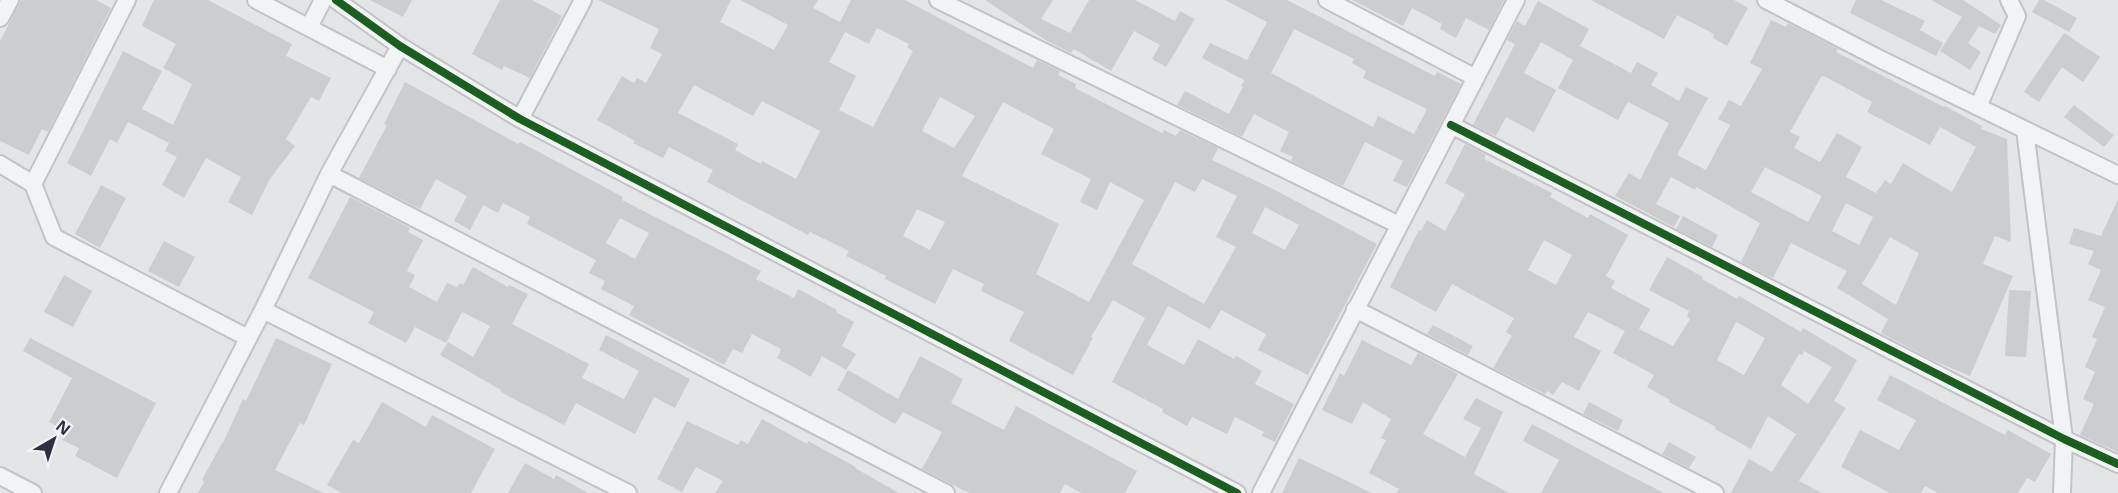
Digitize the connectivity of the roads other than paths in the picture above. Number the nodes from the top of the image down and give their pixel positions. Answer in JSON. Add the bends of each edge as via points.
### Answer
{"nodes":[{"id":1,"x":10,"y":0,"type":"edge"},
{"id":2,"x":127,"y":0,"type":"edge"},
{"id":3,"x":256,"y":0,"type":"edge"},
{"id":4,"x":323,"y":0,"type":"edge"},
{"id":5,"x":336,"y":0,"type":"edge"},
{"id":6,"x":583,"y":0,"type":"edge"},
{"id":7,"x":938,"y":0,"type":"edge"},
{"id":8,"x":1327,"y":0,"type":"edge"},
{"id":9,"x":1516,"y":0,"type":"edge"},
{"id":10,"x":1766,"y":0,"type":"edge"},
{"id":11,"x":2009,"y":0,"type":"edge"},
{"id":12,"x":0,"y":18,"type":"edge"},
{"id":13,"x":309,"y":27,"type":"junction"},
{"id":14,"x":400,"y":46,"type":"junction"},
{"id":15,"x":388,"y":69,"type":"junction"},
{"id":16,"x":1476,"y":78,"type":"junction"},
{"id":17,"x":1978,"y":107,"type":"junction"},
{"id":18,"x":520,"y":119,"type":"junction"},
{"id":19,"x":1451,"y":125,"type":"junction"},
{"id":20,"x":2025,"y":130,"type":"junction"},
{"id":21,"x":0,"y":164,"type":"edge"},
{"id":22,"x":329,"y":174,"type":"junction"},
{"id":23,"x":2118,"y":175,"type":"edge"},
{"id":24,"x":33,"y":184,"type":"junction"},
{"id":25,"x":1399,"y":225,"type":"junction"},
{"id":26,"x":1355,"y":309,"type":"junction"},
{"id":27,"x":263,"y":310,"type":"junction"},
{"id":28,"x":248,"y":338,"type":"junction"},
{"id":29,"x":2064,"y":439,"type":"junction"},
{"id":30,"x":2118,"y":464,"type":"edge"},
{"id":31,"x":0,"y":476,"type":"edge"},
{"id":32,"x":33,"y":493,"type":"edge"},
{"id":33,"x":168,"y":493,"type":"edge"},
{"id":34,"x":628,"y":493,"type":"edge"},
{"id":35,"x":946,"y":493,"type":"edge"},
{"id":36,"x":1237,"y":493,"type":"edge"},
{"id":37,"x":1261,"y":493,"type":"edge"},
{"id":38,"x":1714,"y":493,"type":"edge"},
{"id":39,"x":2062,"y":493,"type":"edge"}],
"edges":[{"from":1,"to":12,"type":"street"},
{"from":2,"to":24,"type":"street"},
{"from":3,"to":13,"type":"street"},
{"from":4,"to":13,"type":"street"},
{"from":5,"to":14,"type":"street"},
{"from":6,"to":18,"type":"street"},
{"from":7,"to":25,"type":"street"},
{"from":8,"to":16,"type":"street"},
{"from":9,"to":16,"type":"street"},
{"from":10,"to":17,"type":"street"},
{"from":11,"to":17,"type":"street","via":[[2017,16]]},
{"from":13,"to":15,"type":"street"},
{"from":14,"to":15,"type":"street"},
{"from":14,"to":18,"type":"street"},
{"from":15,"to":22,"type":"street"},
{"from":16,"to":19,"type":"street"},
{"from":17,"to":20,"type":"street"},
{"from":18,"to":36,"type":"street"},
{"from":19,"to":25,"type":"street"},
{"from":19,"to":29,"type":"street"},
{"from":20,"to":23,"type":"street"},
{"from":20,"to":29,"type":"street"},
{"from":21,"to":24,"type":"street"},
{"from":22,"to":27,"type":"street"},
{"from":22,"to":35,"type":"street"},
{"from":24,"to":28,"type":"street","via":[[54,237]]},
{"from":25,"to":26,"type":"street"},
{"from":26,"to":37,"type":"street"},
{"from":26,"to":38,"type":"street"},
{"from":27,"to":28,"type":"street"},
{"from":27,"to":34,"type":"street"},
{"from":28,"to":33,"type":"street"},
{"from":29,"to":30,"type":"street"},
{"from":29,"to":39,"type":"street"},
{"from":31,"to":32,"type":"street"}]}
